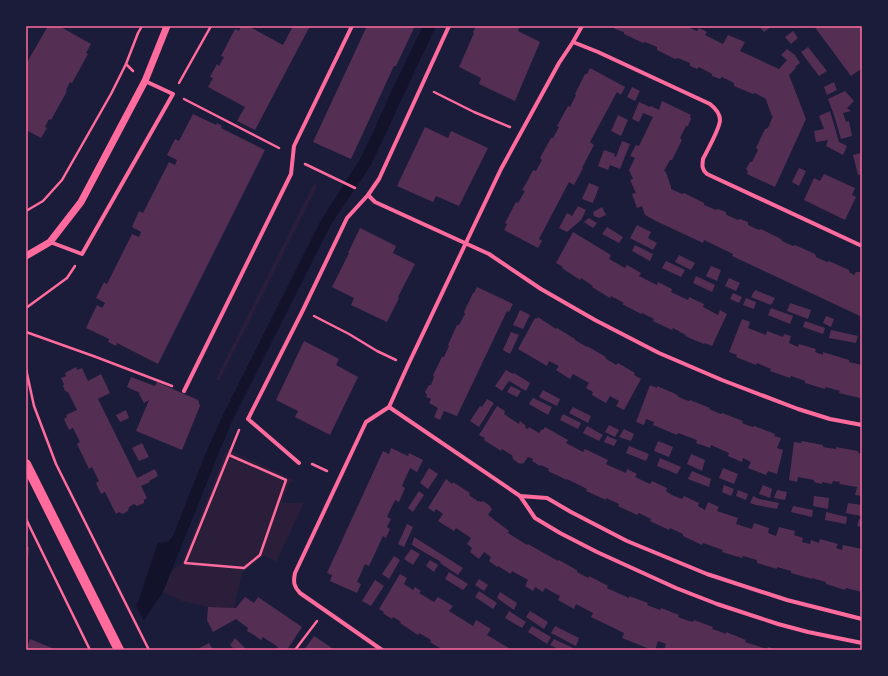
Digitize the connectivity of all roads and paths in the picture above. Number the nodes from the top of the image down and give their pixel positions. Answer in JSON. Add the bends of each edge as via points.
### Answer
{"nodes":[{"id":1,"x":142,"y":26,"type":"edge"},
{"id":2,"x":166,"y":26,"type":"edge"},
{"id":3,"x":211,"y":26,"type":"edge"},
{"id":4,"x":352,"y":26,"type":"edge"},
{"id":5,"x":449,"y":26,"type":"edge"},
{"id":6,"x":582,"y":26,"type":"edge"},
{"id":7,"x":573,"y":42,"type":"junction"},
{"id":8,"x":145,"y":81,"type":"junction"},
{"id":9,"x":421,"y":86,"type":"junction"},
{"id":10,"x":173,"y":94,"type":"junction"},
{"id":11,"x":521,"y":132,"type":"junction"},
{"id":12,"x":292,"y":158,"type":"junction"},
{"id":13,"x":368,"y":195,"type":"junction"},
{"id":14,"x":26,"y":212,"type":"edge"},
{"id":15,"x":50,"y":242,"type":"junction"},
{"id":16,"x":465,"y":243,"type":"junction"},
{"id":17,"x":862,"y":246,"type":"edge"},
{"id":18,"x":82,"y":254,"type":"junction"},
{"id":19,"x":26,"y":256,"type":"edge"},
{"id":20,"x":26,"y":308,"type":"edge"},
{"id":21,"x":303,"y":310,"type":"junction"},
{"id":22,"x":26,"y":332,"type":"edge"},
{"id":23,"x":408,"y":365,"type":"junction"},
{"id":24,"x":26,"y":369,"type":"edge"},
{"id":25,"x":184,"y":391,"type":"joint"},
{"id":26,"x":389,"y":407,"type":"junction"},
{"id":27,"x":248,"y":419,"type":"junction"},
{"id":28,"x":862,"y":425,"type":"edge"},
{"id":29,"x":229,"y":455,"type":"junction"},
{"id":30,"x":299,"y":462,"type":"dead end"},
{"id":31,"x":27,"y":468,"type":"edge"},
{"id":32,"x":520,"y":496,"type":"junction"},
{"id":33,"x":26,"y":519,"type":"edge"},
{"id":34,"x":324,"y":610,"type":"junction"},
{"id":35,"x":862,"y":619,"type":"edge"},
{"id":36,"x":862,"y":643,"type":"edge"},
{"id":37,"x":90,"y":650,"type":"edge"},
{"id":38,"x":119,"y":650,"type":"edge"},
{"id":39,"x":149,"y":650,"type":"edge"},
{"id":40,"x":295,"y":650,"type":"edge"},
{"id":41,"x":382,"y":650,"type":"edge"}],
"edges":[{"from":1,"to":14,"type":"path","via":[[112,94],[62,180],[43,201]]},
{"from":2,"to":8,"type":"street"},
{"from":3,"to":10,"type":"path"},
{"from":4,"to":12,"type":"street","via":[[294,146]]},
{"from":5,"to":9,"type":"street"},
{"from":6,"to":7,"type":"street"},
{"from":7,"to":11,"type":"street"},
{"from":7,"to":17,"type":"street","via":[[715,108],[720,120],[703,160],[703,170],[707,174]]},
{"from":8,"to":10,"type":"street"},
{"from":8,"to":15,"type":"street","via":[[81,202]]},
{"from":9,"to":11,"type":"path"},
{"from":9,"to":13,"type":"street","via":[[379,179]]},
{"from":10,"to":12,"type":"path","via":[[285,151]]},
{"from":10,"to":18,"type":"street"},
{"from":11,"to":16,"type":"street"},
{"from":12,"to":13,"type":"path"},
{"from":12,"to":25,"type":"street","via":[[291,174]]},
{"from":13,"to":16,"type":"street","via":[[375,202]]},
{"from":13,"to":21,"type":"street","via":[[347,218]]},
{"from":15,"to":18,"type":"street"},
{"from":15,"to":19,"type":"street"},
{"from":16,"to":23,"type":"street"},
{"from":16,"to":28,"type":"street","via":[[489,254],[541,289],[595,320],[659,353],[798,409]]},
{"from":18,"to":20,"type":"path","via":[[67,278]]},
{"from":21,"to":23,"type":"path"},
{"from":21,"to":27,"type":"street"},
{"from":22,"to":25,"type":"path","via":[[96,356]]},
{"from":23,"to":26,"type":"street"},
{"from":24,"to":39,"type":"path","via":[[34,406],[56,464]]},
{"from":26,"to":32,"type":"street"},
{"from":26,"to":34,"type":"street","via":[[366,422],[295,573],[293,580],[297,590]]},
{"from":27,"to":29,"type":"path","via":[[240,429]]},
{"from":27,"to":30,"type":"street"},
{"from":29,"to":29,"type":"path","via":[[223,470],[185,563],[244,568],[260,554],[286,480]]},
{"from":31,"to":38,"type":"main road"},
{"from":32,"to":35,"type":"street","via":[[547,498],[627,541],[707,574],[787,600]]},
{"from":32,"to":36,"type":"street","via":[[535,518],[560,533],[676,588],[778,624]]},
{"from":33,"to":37,"type":"path"},
{"from":34,"to":40,"type":"path"},
{"from":34,"to":41,"type":"street"}]}
